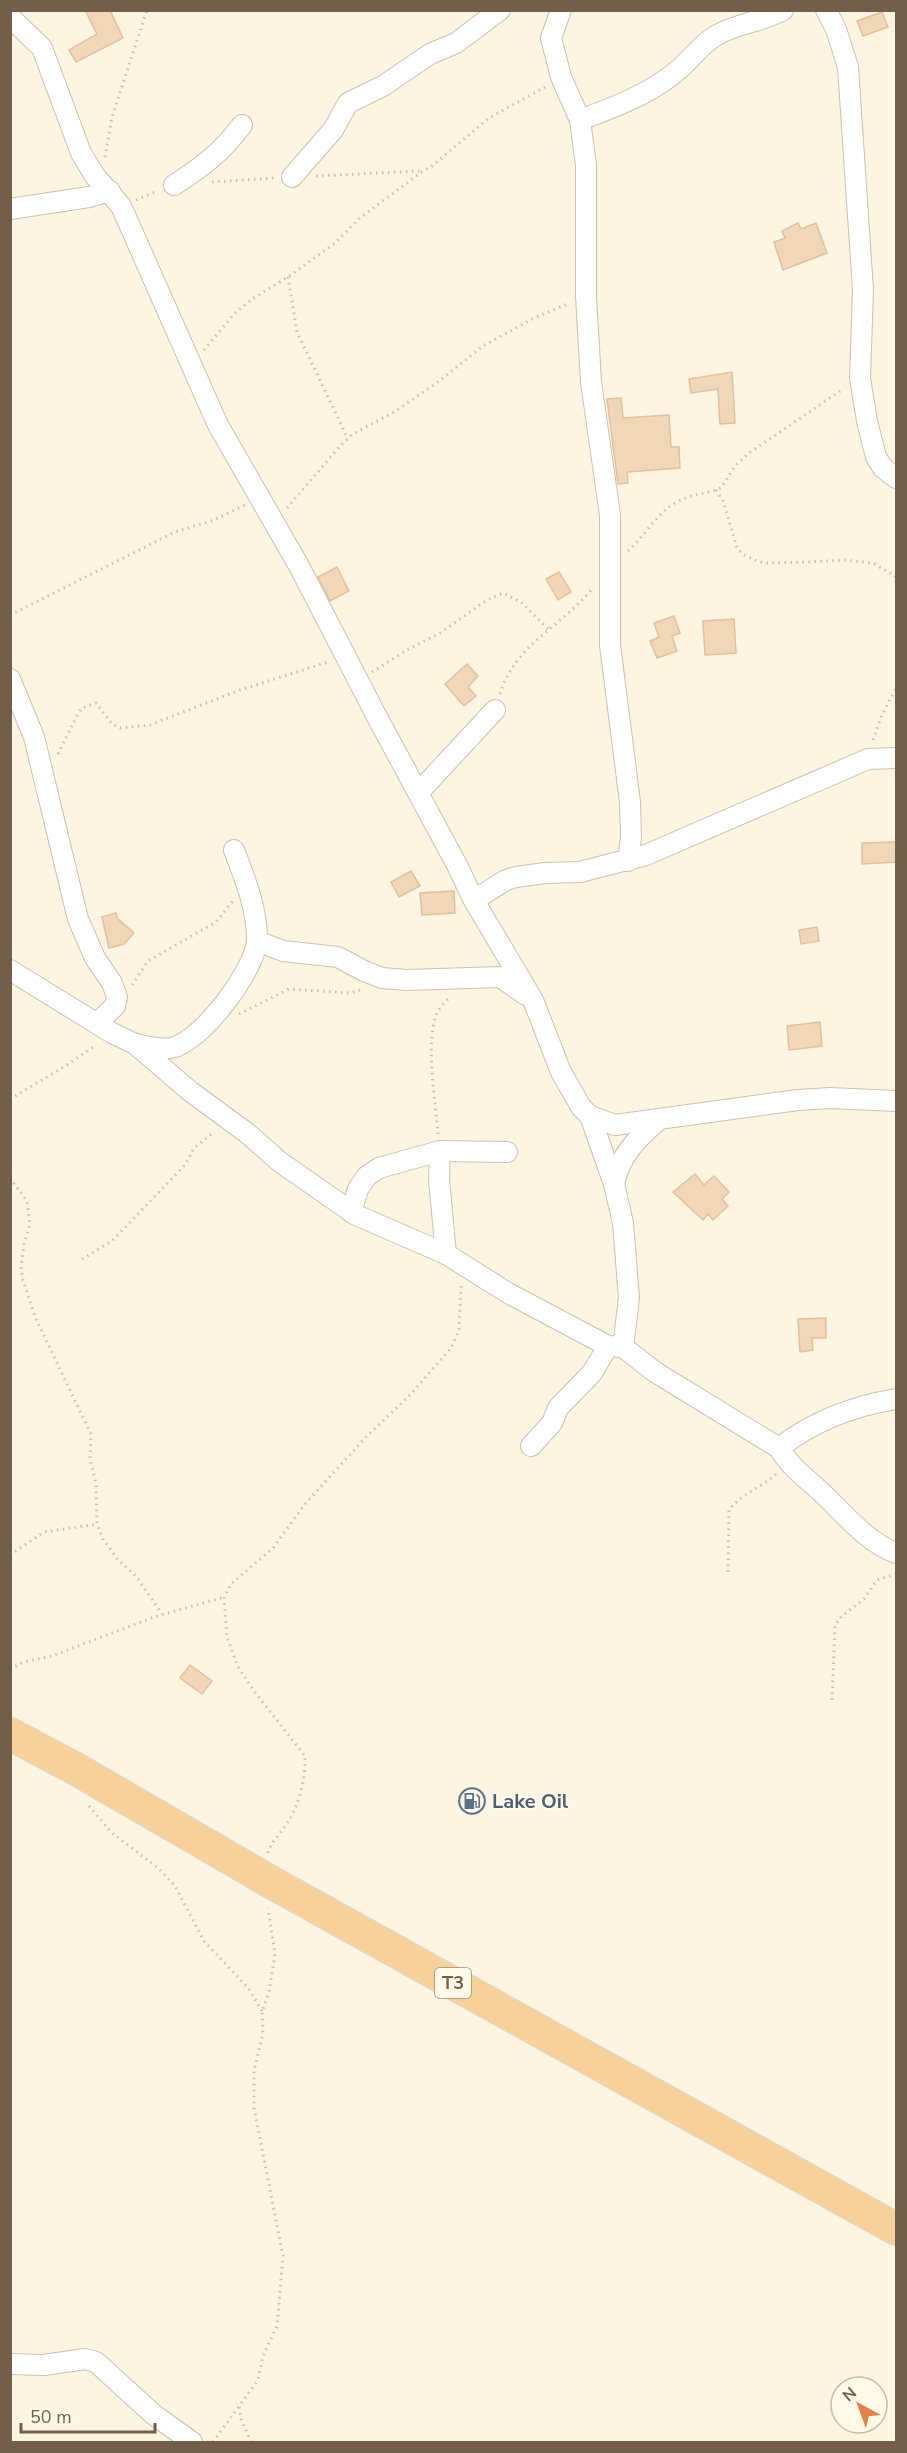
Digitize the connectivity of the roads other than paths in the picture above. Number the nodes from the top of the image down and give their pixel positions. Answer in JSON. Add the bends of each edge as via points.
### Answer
{"nodes":[{"id":1,"x":500,"y":10,"type":"edge"},
{"id":2,"x":561,"y":10,"type":"edge"},
{"id":3,"x":783,"y":10,"type":"edge"},
{"id":4,"x":826,"y":10,"type":"edge"},
{"id":5,"x":10,"y":17,"type":"edge"},
{"id":6,"x":580,"y":120,"type":"junction"},
{"id":7,"x":242,"y":124,"type":"dead end"},
{"id":8,"x":292,"y":177,"type":"road end"},
{"id":9,"x":174,"y":185,"type":"road end"},
{"id":10,"x":111,"y":194,"type":"junction"},
{"id":11,"x":10,"y":209,"type":"edge"},
{"id":12,"x":897,"y":478,"type":"edge"},
{"id":13,"x":10,"y":679,"type":"edge"},
{"id":14,"x":495,"y":710,"type":"road end"},
{"id":15,"x":897,"y":758,"type":"edge"},
{"id":16,"x":419,"y":792,"type":"junction"},
{"id":17,"x":234,"y":850,"type":"dead end"},
{"id":18,"x":628,"y":861,"type":"junction"},
{"id":19,"x":474,"y":900,"type":"junction"},
{"id":20,"x":257,"y":940,"type":"junction"},
{"id":21,"x":10,"y":970,"type":"edge"},
{"id":22,"x":533,"y":1000,"type":"junction"},
{"id":23,"x":104,"y":1028,"type":"junction"},
{"id":24,"x":135,"y":1044,"type":"junction"},
{"id":25,"x":897,"y":1101,"type":"edge"},
{"id":26,"x":590,"y":1116,"type":"junction"},
{"id":27,"x":657,"y":1121,"type":"junction"},
{"id":28,"x":440,"y":1151,"type":"junction"},
{"id":29,"x":507,"y":1152,"type":"dead end"},
{"id":30,"x":614,"y":1184,"type":"junction"},
{"id":31,"x":351,"y":1212,"type":"junction"},
{"id":32,"x":453,"y":1259,"type":"junction"},
{"id":33,"x":615,"y":1346,"type":"junction"},
{"id":34,"x":897,"y":1399,"type":"edge"},
{"id":35,"x":531,"y":1446,"type":"dead end"},
{"id":36,"x":783,"y":1454,"type":"junction"},
{"id":37,"x":897,"y":1553,"type":"edge"},
{"id":38,"x":10,"y":1734,"type":"edge"},
{"id":39,"x":897,"y":2229,"type":"edge"},
{"id":40,"x":10,"y":2364,"type":"edge"},
{"id":41,"x":192,"y":2442,"type":"edge"}],
"edges":[{"from":1,"to":8,"type":"street","via":[[456,43],[430,54],[383,86],[348,103],[333,130]]},
{"from":2,"to":6,"type":"street","via":[[551,38],[561,77]]},
{"from":3,"to":6,"type":"street","via":[[715,36],[672,76],[627,101]]},
{"from":4,"to":12,"type":"street","via":[[848,67],[863,290],[860,378],[876,457]]},
{"from":5,"to":10,"type":"street","via":[[42,48],[81,153]]},
{"from":6,"to":18,"type":"street","via":[[586,165],[586,296],[591,382],[610,515],[610,645],[631,811]]},
{"from":7,"to":9,"type":"street","via":[[201,169]]},
{"from":10,"to":11,"type":"street"},
{"from":10,"to":16,"type":"street","via":[[218,425]]},
{"from":13,"to":23,"type":"street","via":[[34,737],[78,919],[117,997]]},
{"from":14,"to":16,"type":"street"},
{"from":15,"to":18,"type":"street","via":[[868,759]]},
{"from":16,"to":19,"type":"street"},
{"from":17,"to":20,"type":"street","via":[[255,909]]},
{"from":18,"to":19,"type":"street","via":[[580,872],[516,877]]},
{"from":19,"to":22,"type":"street"},
{"from":20,"to":22,"type":"street","via":[[283,951],[338,957],[382,978],[500,977]]},
{"from":20,"to":24,"type":"street","via":[[253,957],[207,1026],[173,1048]]},
{"from":21,"to":23,"type":"street"},
{"from":22,"to":26,"type":"street","via":[[561,1072]]},
{"from":23,"to":24,"type":"street"},
{"from":24,"to":31,"type":"street","via":[[280,1162]]},
{"from":25,"to":27,"type":"street","via":[[809,1099]]},
{"from":26,"to":27,"type":"street","via":[[615,1125]]},
{"from":26,"to":30,"type":"street"},
{"from":27,"to":30,"type":"street","via":[[624,1155]]},
{"from":28,"to":29,"type":"street"},
{"from":28,"to":31,"type":"street","via":[[379,1168],[367,1176]]},
{"from":28,"to":32,"type":"street","via":[[440,1180]]},
{"from":30,"to":33,"type":"street","via":[[623,1223],[628,1298]]},
{"from":31,"to":32,"type":"street"},
{"from":32,"to":33,"type":"street","via":[[508,1293]]},
{"from":33,"to":35,"type":"street","via":[[558,1408],[552,1423]]},
{"from":33,"to":36,"type":"street"},
{"from":34,"to":36,"type":"street","via":[[846,1410],[800,1434]]},
{"from":36,"to":37,"type":"street","via":[[849,1521]]},
{"from":38,"to":39,"type":"highway","number":"T3"},
{"from":40,"to":41,"type":"street","via":[[44,2365],[85,2359],[96,2362],[153,2414]]}]}
